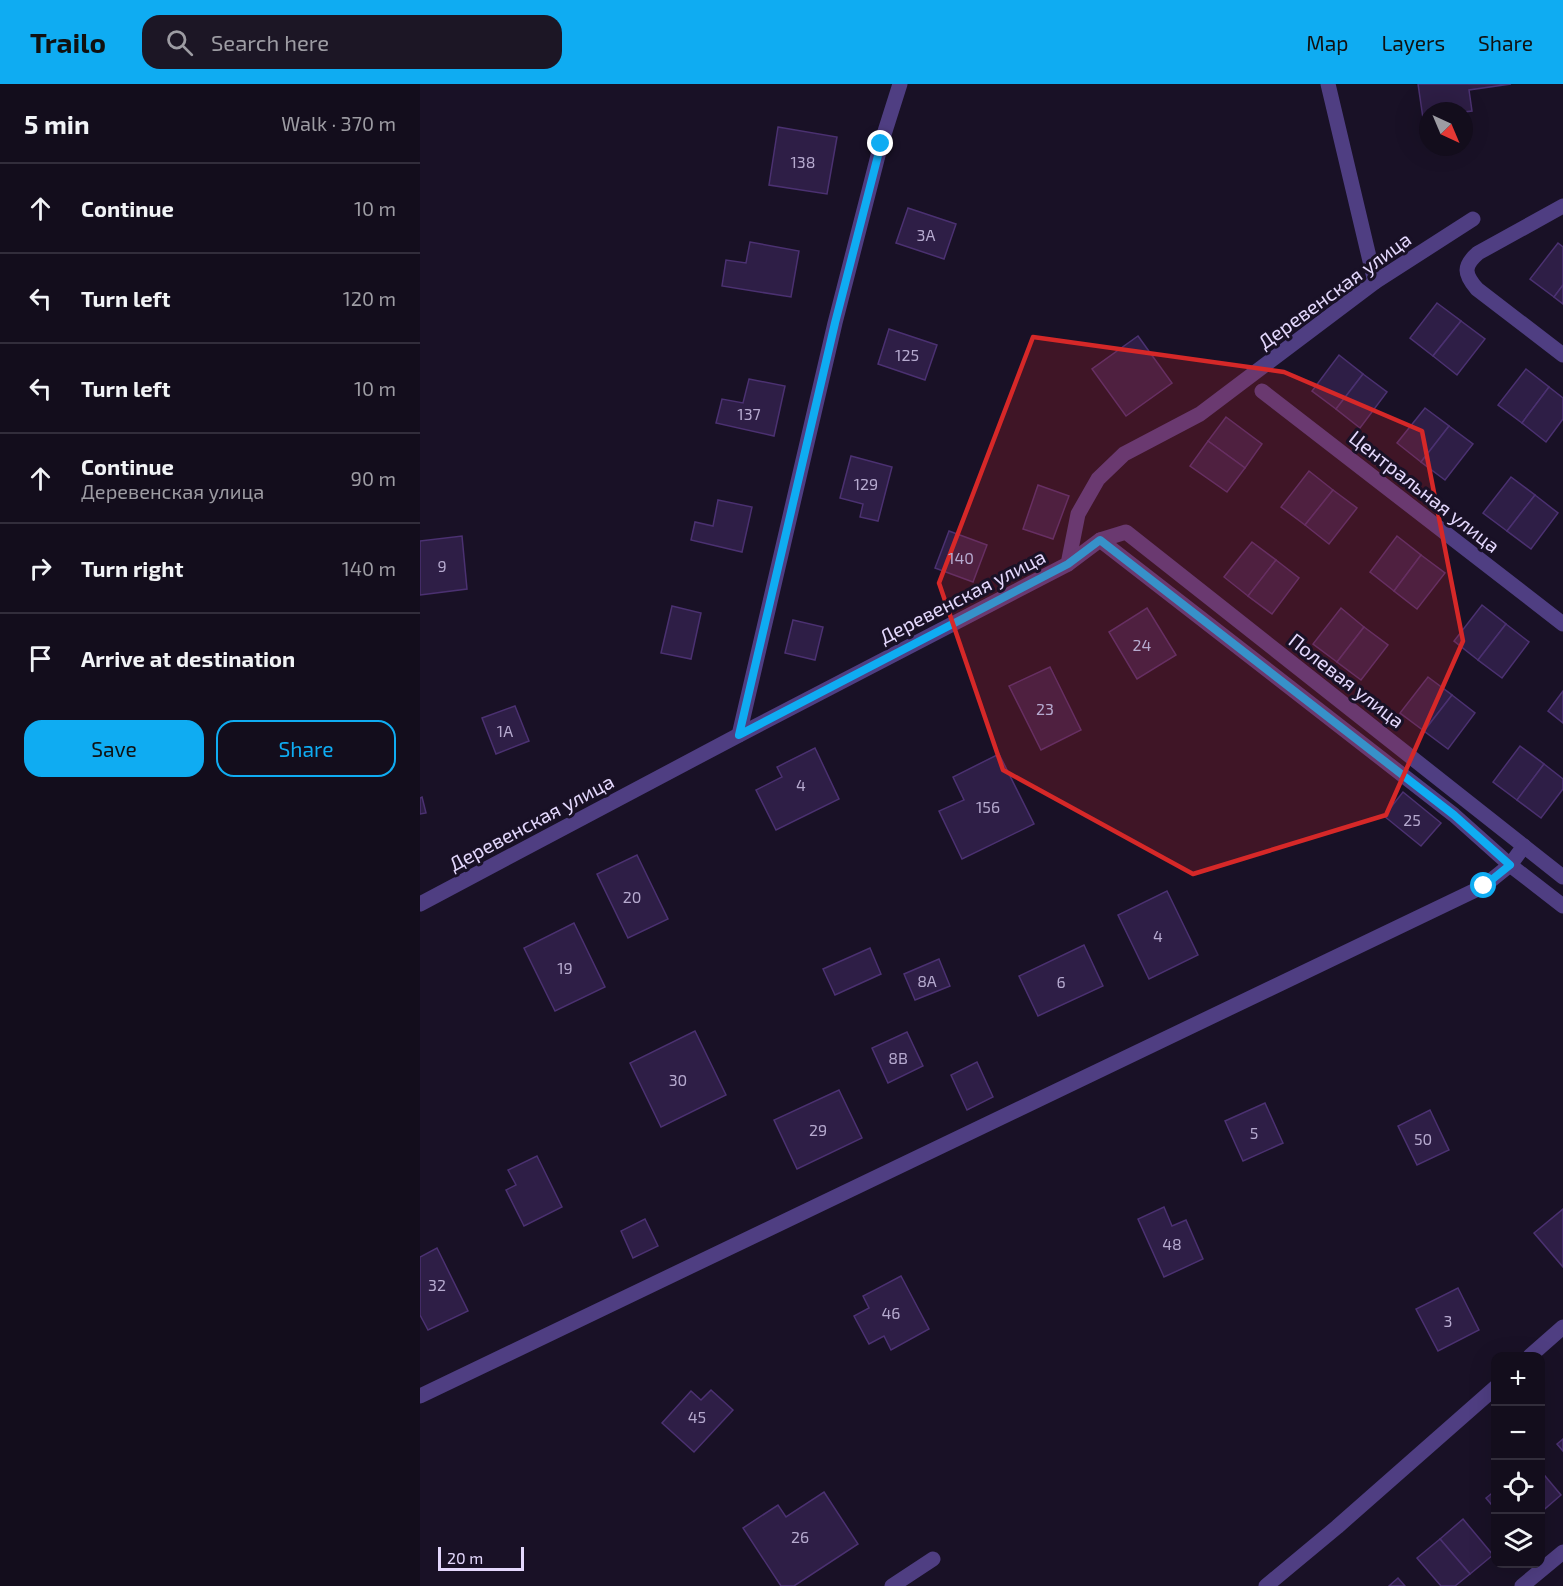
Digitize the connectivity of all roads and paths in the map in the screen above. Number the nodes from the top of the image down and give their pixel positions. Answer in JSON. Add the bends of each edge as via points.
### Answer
{"nodes":[{"id":1,"x":900,"y":84,"type":"edge"},
{"id":2,"x":1328,"y":84,"type":"edge"},
{"id":3,"x":1563,"y":206,"type":"edge"},
{"id":4,"x":1473,"y":219,"type":"dead end"},
{"id":5,"x":1376,"y":282,"type":"junction"},
{"id":6,"x":1563,"y":355,"type":"edge"},
{"id":7,"x":1262,"y":391,"type":"dead end"},
{"id":8,"x":1100,"y":540,"type":"junction"},
{"id":9,"x":1068,"y":564,"type":"junction"},
{"id":10,"x":1563,"y":624,"type":"edge"},
{"id":11,"x":739,"y":735,"type":"junction"},
{"id":12,"x":1524,"y":846,"type":"junction"},
{"id":13,"x":1510,"y":865,"type":"junction"},
{"id":14,"x":1563,"y":877,"type":"edge"},
{"id":15,"x":420,"y":904,"type":"edge"},
{"id":16,"x":1563,"y":906,"type":"edge"},
{"id":17,"x":1563,"y":1327,"type":"edge"},
{"id":18,"x":1535,"y":1352,"type":"edge"},
{"id":19,"x":1491,"y":1391,"type":"edge"},
{"id":20,"x":420,"y":1396,"type":"edge"},
{"id":21,"x":1563,"y":1552,"type":"edge"},
{"id":22,"x":933,"y":1559,"type":"dead end"},
{"id":23,"x":892,"y":1586,"type":"edge"},
{"id":24,"x":1266,"y":1586,"type":"edge"},
{"id":25,"x":1522,"y":1586,"type":"edge"}],
"edges":[{"from":1,"to":11,"type":"street","via":[[835,323]]},
{"from":2,"to":5,"type":"street"},
{"from":3,"to":6,"type":"street","via":[[1478,253],[1466,270],[1477,289]]},
{"from":4,"to":5,"type":"street","name":"Деревенская улица"},
{"from":5,"to":9,"type":"street","name":"Деревенская улица","via":[[1200,414],[1124,454],[1098,479],[1078,514]]},
{"from":7,"to":10,"type":"street","name":"Центральная улица"},
{"from":8,"to":9,"type":"street"},
{"from":8,"to":12,"type":"street","name":"Полевая улица","via":[[1126,532]]},
{"from":8,"to":13,"type":"street","via":[[1454,815]]},
{"from":9,"to":11,"type":"street","name":"Деревенская улица"},
{"from":11,"to":15,"type":"street","name":"Деревенская улица"},
{"from":12,"to":13,"type":"street"},
{"from":12,"to":14,"type":"street","name":"Полевая улица"},
{"from":13,"to":16,"type":"street"},
{"from":13,"to":20,"type":"street","via":[[1484,886]]},
{"from":17,"to":18,"type":"street"},
{"from":19,"to":24,"type":"street"},
{"from":21,"to":25,"type":"street"},
{"from":22,"to":23,"type":"street"}]}
